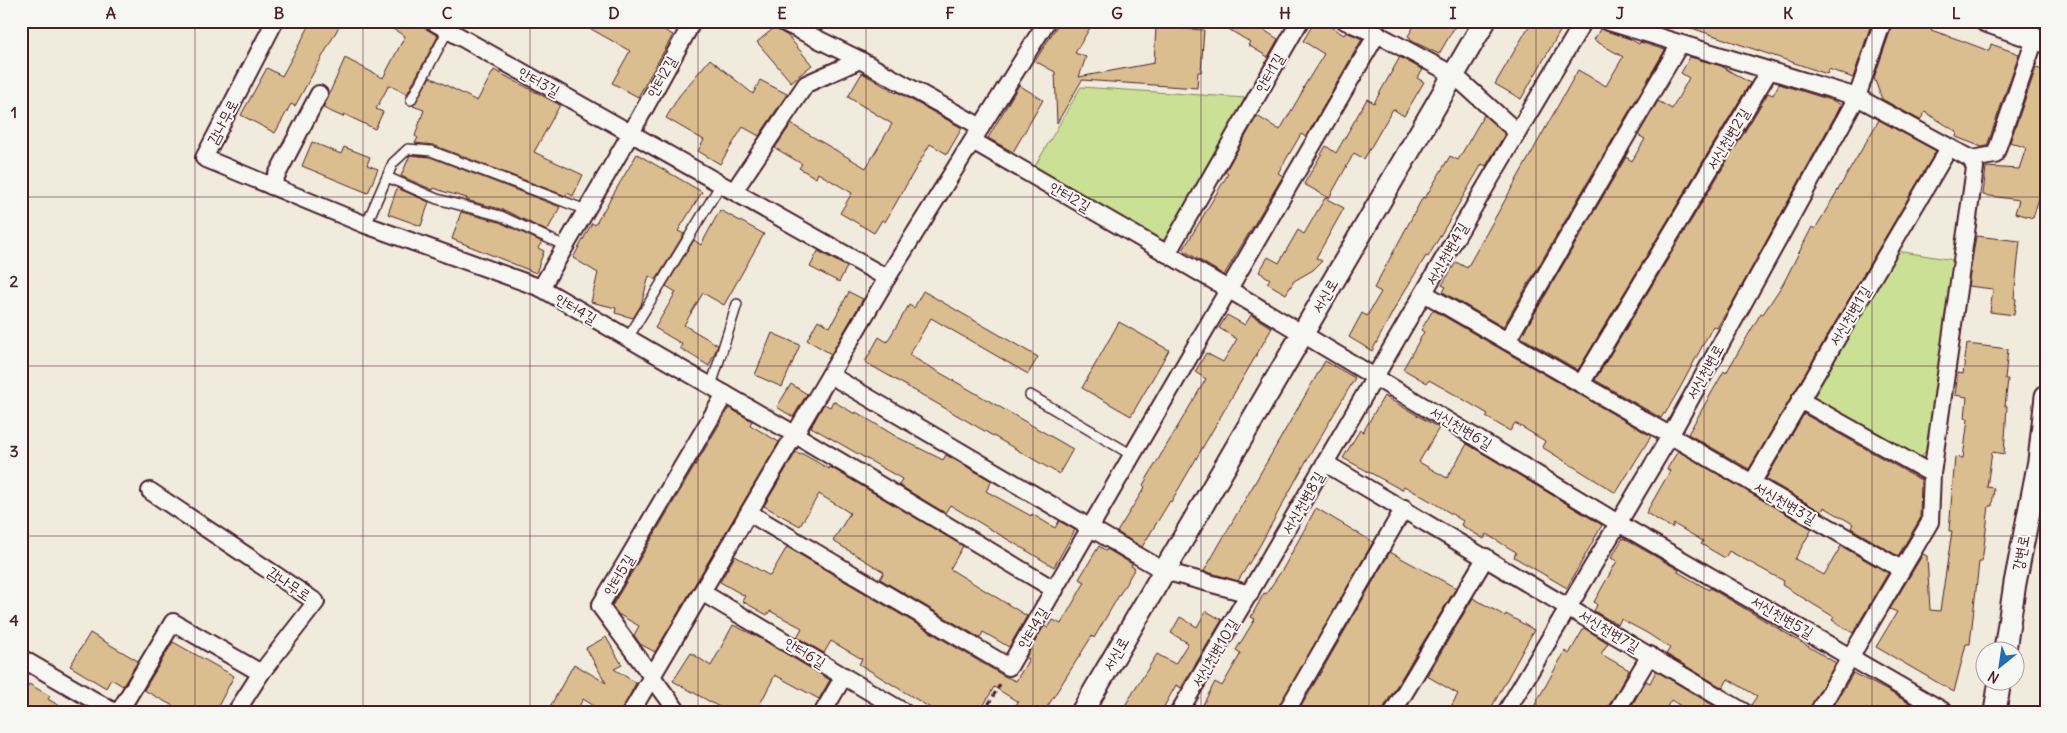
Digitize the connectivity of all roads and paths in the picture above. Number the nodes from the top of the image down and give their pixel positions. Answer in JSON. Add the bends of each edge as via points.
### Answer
{"nodes":[{"id":1,"x":275,"y":21,"type":"edge"},
{"id":2,"x":432,"y":21,"type":"edge"},
{"id":3,"x":693,"y":21,"type":"edge"},
{"id":4,"x":782,"y":21,"type":"edge"},
{"id":5,"x":1047,"y":21,"type":"edge"},
{"id":6,"x":1300,"y":21,"type":"edge"},
{"id":7,"x":1345,"y":21,"type":"edge"},
{"id":8,"x":1485,"y":21,"type":"edge"},
{"id":9,"x":1584,"y":21,"type":"edge"},
{"id":10,"x":1606,"y":21,"type":"edge"},
{"id":11,"x":1883,"y":21,"type":"edge"},
{"id":12,"x":1986,"y":21,"type":"edge"},
{"id":13,"x":448,"y":30,"type":"junction"},
{"id":14,"x":1377,"y":34,"type":"junction"},
{"id":15,"x":2040,"y":40,"type":"edge"},
{"id":16,"x":1680,"y":44,"type":"junction"},
{"id":17,"x":860,"y":60,"type":"junction"},
{"id":18,"x":1769,"y":71,"type":"junction"},
{"id":19,"x":1454,"y":75,"type":"junction"},
{"id":20,"x":319,"y":94,"type":"dead end"},
{"id":21,"x":1856,"y":97,"type":"junction"},
{"id":22,"x":411,"y":100,"type":"dead end"},
{"id":23,"x":1517,"y":132,"type":"junction"},
{"id":24,"x":631,"y":134,"type":"junction"},
{"id":25,"x":977,"y":134,"type":"junction"},
{"id":26,"x":1949,"y":148,"type":"junction"},
{"id":27,"x":1971,"y":159,"type":"junction"},
{"id":28,"x":387,"y":177,"type":"junction"},
{"id":29,"x":272,"y":186,"type":"junction"},
{"id":30,"x":727,"y":188,"type":"junction"},
{"id":31,"x":586,"y":210,"type":"junction"},
{"id":32,"x":366,"y":224,"type":"junction"},
{"id":33,"x":565,"y":246,"type":"junction"},
{"id":34,"x":1167,"y":254,"type":"junction"},
{"id":35,"x":888,"y":278,"type":"junction"},
{"id":36,"x":541,"y":288,"type":"junction"},
{"id":37,"x":1228,"y":289,"type":"junction"},
{"id":38,"x":1424,"y":292,"type":"junction"},
{"id":39,"x":737,"y":304,"type":"dead end"},
{"id":40,"x":1303,"y":334,"type":"junction"},
{"id":41,"x":628,"y":338,"type":"junction"},
{"id":42,"x":1507,"y":341,"type":"junction"},
{"id":43,"x":830,"y":375,"type":"junction"},
{"id":44,"x":1375,"y":377,"type":"junction"},
{"id":45,"x":1581,"y":384,"type":"junction"},
{"id":46,"x":718,"y":390,"type":"junction"},
{"id":47,"x":1030,"y":395,"type":"dead end"},
{"id":48,"x":2046,"y":396,"type":"edge"},
{"id":49,"x":1800,"y":400,"type":"junction"},
{"id":50,"x":2044,"y":419,"type":"edge"},
{"id":51,"x":796,"y":435,"type":"junction"},
{"id":52,"x":1670,"y":436,"type":"junction"},
{"id":53,"x":1132,"y":455,"type":"junction"},
{"id":54,"x":2042,"y":462,"type":"edge"},
{"id":55,"x":1325,"y":463,"type":"junction"},
{"id":56,"x":1932,"y":474,"type":"junction"},
{"id":57,"x":1752,"y":483,"type":"junction"},
{"id":58,"x":150,"y":491,"type":"dead end"},
{"id":59,"x":1404,"y":508,"type":"junction"},
{"id":60,"x":749,"y":513,"type":"junction"},
{"id":61,"x":1618,"y":523,"type":"junction"},
{"id":62,"x":1092,"y":528,"type":"junction"},
{"id":63,"x":1486,"y":557,"type":"junction"},
{"id":64,"x":1901,"y":569,"type":"junction"},
{"id":65,"x":1164,"y":571,"type":"junction"},
{"id":66,"x":1055,"y":590,"type":"junction"},
{"id":67,"x":703,"y":593,"type":"junction"},
{"id":68,"x":1250,"y":594,"type":"junction"},
{"id":69,"x":1569,"y":606,"type":"junction"},
{"id":70,"x":2006,"y":640,"type":"edge"},
{"id":71,"x":1650,"y":655,"type":"junction"},
{"id":72,"x":1850,"y":657,"type":"junction"},
{"id":73,"x":23,"y":664,"type":"edge"},
{"id":74,"x":1009,"y":667,"type":"junction"},
{"id":75,"x":261,"y":673,"type":"junction"},
{"id":76,"x":844,"y":676,"type":"junction"},
{"id":77,"x":652,"y":678,"type":"junction"},
{"id":78,"x":1998,"y":690,"type":"edge"},
{"id":79,"x":1396,"y":706,"type":"edge"},
{"id":80,"x":1724,"y":707,"type":"edge"},
{"id":81,"x":114,"y":712,"type":"edge"},
{"id":82,"x":119,"y":712,"type":"edge"},
{"id":83,"x":236,"y":712,"type":"edge"},
{"id":84,"x":631,"y":712,"type":"edge"},
{"id":85,"x":678,"y":712,"type":"edge"},
{"id":86,"x":823,"y":712,"type":"edge"},
{"id":87,"x":904,"y":712,"type":"edge"},
{"id":88,"x":984,"y":712,"type":"edge"},
{"id":89,"x":1082,"y":712,"type":"edge"},
{"id":90,"x":1179,"y":712,"type":"edge"},
{"id":91,"x":1286,"y":712,"type":"edge"},
{"id":92,"x":1506,"y":712,"type":"edge"},
{"id":93,"x":1616,"y":712,"type":"edge"},
{"id":94,"x":1744,"y":712,"type":"edge"},
{"id":95,"x":1818,"y":712,"type":"edge"},
{"id":96,"x":1945,"y":712,"type":"edge"},
{"id":97,"x":1995,"y":712,"type":"edge"}],
"edges":[{"from":1,"to":29,"type":"street","name":"감나무로","via":[[204,158]]},
{"from":2,"to":13,"type":"street","name":"안터3길"},
{"from":3,"to":24,"type":"street","name":"안터2길"},
{"from":4,"to":17,"type":"street","name":"안터2길"},
{"from":5,"to":25,"type":"street"},
{"from":6,"to":34,"type":"street","name":"안터1길"},
{"from":7,"to":14,"type":"street"},
{"from":8,"to":19,"type":"street","name":"서신로"},
{"from":9,"to":23,"type":"street"},
{"from":10,"to":16,"type":"street"},
{"from":11,"to":21,"type":"street","name":"서신천변로"},
{"from":12,"to":15,"type":"street"},
{"from":13,"to":22,"type":"lane"},
{"from":13,"to":24,"type":"street","name":"안터3길"},
{"from":14,"to":19,"type":"street"},
{"from":14,"to":37,"type":"street"},
{"from":15,"to":27,"type":"street","via":[[1995,155]]},
{"from":16,"to":18,"type":"street"},
{"from":16,"to":42,"type":"street"},
{"from":17,"to":25,"type":"street","name":"안터2길"},
{"from":17,"to":30,"type":"street","via":[[806,84]]},
{"from":18,"to":21,"type":"street"},
{"from":18,"to":45,"type":"street","name":"서신천변2길"},
{"from":19,"to":23,"type":"street"},
{"from":19,"to":40,"type":"street","name":"서신로"},
{"from":20,"to":29,"type":"street"},
{"from":21,"to":26,"type":"street"},
{"from":21,"to":52,"type":"street","name":"서신천변로"},
{"from":23,"to":38,"type":"street","name":"서신천변4길"},
{"from":24,"to":30,"type":"street","name":"안터3길"},
{"from":24,"to":31,"type":"street","name":"안터4길"},
{"from":25,"to":34,"type":"street","name":"안터2길"},
{"from":25,"to":35,"type":"street"},
{"from":26,"to":27,"type":"street"},
{"from":26,"to":49,"type":"street","name":"서신천변1길"},
{"from":27,"to":56,"type":"street","via":[[1975,168]]},
{"from":28,"to":31,"type":"lane","via":[[394,163],[408,149],[431,151]]},
{"from":28,"to":32,"type":"lane"},
{"from":28,"to":33,"type":"lane","via":[[438,199],[502,216]]},
{"from":29,"to":32,"type":"street","name":"감나무로"},
{"from":30,"to":35,"type":"street","name":"안터3길"},
{"from":30,"to":41,"type":"lane","via":[[700,217]]},
{"from":31,"to":33,"type":"street","name":"안터4길"},
{"from":32,"to":36,"type":"street","name":"감나무로"},
{"from":33,"to":36,"type":"street","name":"안터4길"},
{"from":34,"to":37,"type":"street","name":"안터2길"},
{"from":35,"to":43,"type":"street"},
{"from":36,"to":41,"type":"street","name":"안터4길"},
{"from":37,"to":40,"type":"street","name":"안터2길"},
{"from":37,"to":53,"type":"street"},
{"from":38,"to":42,"type":"street","name":"서신천변4길"},
{"from":38,"to":44,"type":"street"},
{"from":39,"to":46,"type":"lane"},
{"from":40,"to":44,"type":"street","name":"서신천변6길"},
{"from":40,"to":65,"type":"street","name":"서신로"},
{"from":41,"to":46,"type":"street","name":"안터4길"},
{"from":42,"to":45,"type":"street","name":"서신천변4길"},
{"from":43,"to":51,"type":"street"},
{"from":43,"to":62,"type":"street"},
{"from":44,"to":55,"type":"street"},
{"from":44,"to":61,"type":"street","name":"서신천변6길"},
{"from":45,"to":52,"type":"street","name":"서신천변4길"},
{"from":46,"to":51,"type":"street","name":"안터4길"},
{"from":46,"to":77,"type":"street","name":"안터5길","via":[[667,493],[600,606]]},
{"from":47,"to":53,"type":"lane"},
{"from":48,"to":50,"type":"street","name":"강변로"},
{"from":49,"to":56,"type":"street"},
{"from":49,"to":57,"type":"street","name":"서신천변1길"},
{"from":50,"to":54,"type":"street","name":"강변로"},
{"from":51,"to":60,"type":"street"},
{"from":51,"to":66,"type":"street","name":"안터4길"},
{"from":52,"to":57,"type":"street","name":"서신천변3길"},
{"from":52,"to":61,"type":"street","name":"서신천변로"},
{"from":53,"to":62,"type":"street"},
{"from":54,"to":70,"type":"street","name":"강변로","via":[[2015,583]]},
{"from":55,"to":59,"type":"street","name":"서신천변8길"},
{"from":55,"to":68,"type":"street","name":"서신천변8길"},
{"from":56,"to":64,"type":"street","via":[[1930,522]]},
{"from":57,"to":64,"type":"street","name":"서신천변3길"},
{"from":58,"to":75,"type":"street","name":"감나무로","via":[[316,602]]},
{"from":59,"to":63,"type":"street","name":"서신천변8길"},
{"from":59,"to":91,"type":"street"},
{"from":60,"to":67,"type":"street"},
{"from":60,"to":74,"type":"street"},
{"from":61,"to":69,"type":"street","name":"서신천변로"},
{"from":61,"to":72,"type":"street","name":"서신천변5길"},
{"from":62,"to":65,"type":"street"},
{"from":62,"to":66,"type":"street"},
{"from":63,"to":69,"type":"street","name":"서신천변8길"},
{"from":63,"to":79,"type":"street"},
{"from":64,"to":72,"type":"street"},
{"from":65,"to":68,"type":"street"},
{"from":65,"to":89,"type":"street","name":"서신로"},
{"from":66,"to":74,"type":"street","name":"안터4길"},
{"from":67,"to":76,"type":"street","name":"안터6길"},
{"from":67,"to":77,"type":"street"},
{"from":68,"to":90,"type":"street","name":"서신천변10길"},
{"from":69,"to":71,"type":"street","name":"서신천변7길"},
{"from":69,"to":92,"type":"street","name":"서신천변로"},
{"from":71,"to":80,"type":"street","name":"서신천변7길"},
{"from":71,"to":93,"type":"street","name":"서신천변7길"},
{"from":72,"to":95,"type":"street"},
{"from":72,"to":96,"type":"street","name":"서신천변5길"},
{"from":73,"to":81,"type":"street"},
{"from":74,"to":88,"type":"path"},
{"from":75,"to":82,"type":"street","via":[[173,622]]},
{"from":75,"to":83,"type":"street","name":"감나무로"},
{"from":76,"to":86,"type":"street"},
{"from":76,"to":87,"type":"street","name":"안터6길"},
{"from":77,"to":84,"type":"street"},
{"from":77,"to":85,"type":"street","name":"안터5길"},
{"from":78,"to":97,"type":"street"},
{"from":80,"to":94,"type":"street","name":"서신천변7길"}]}
